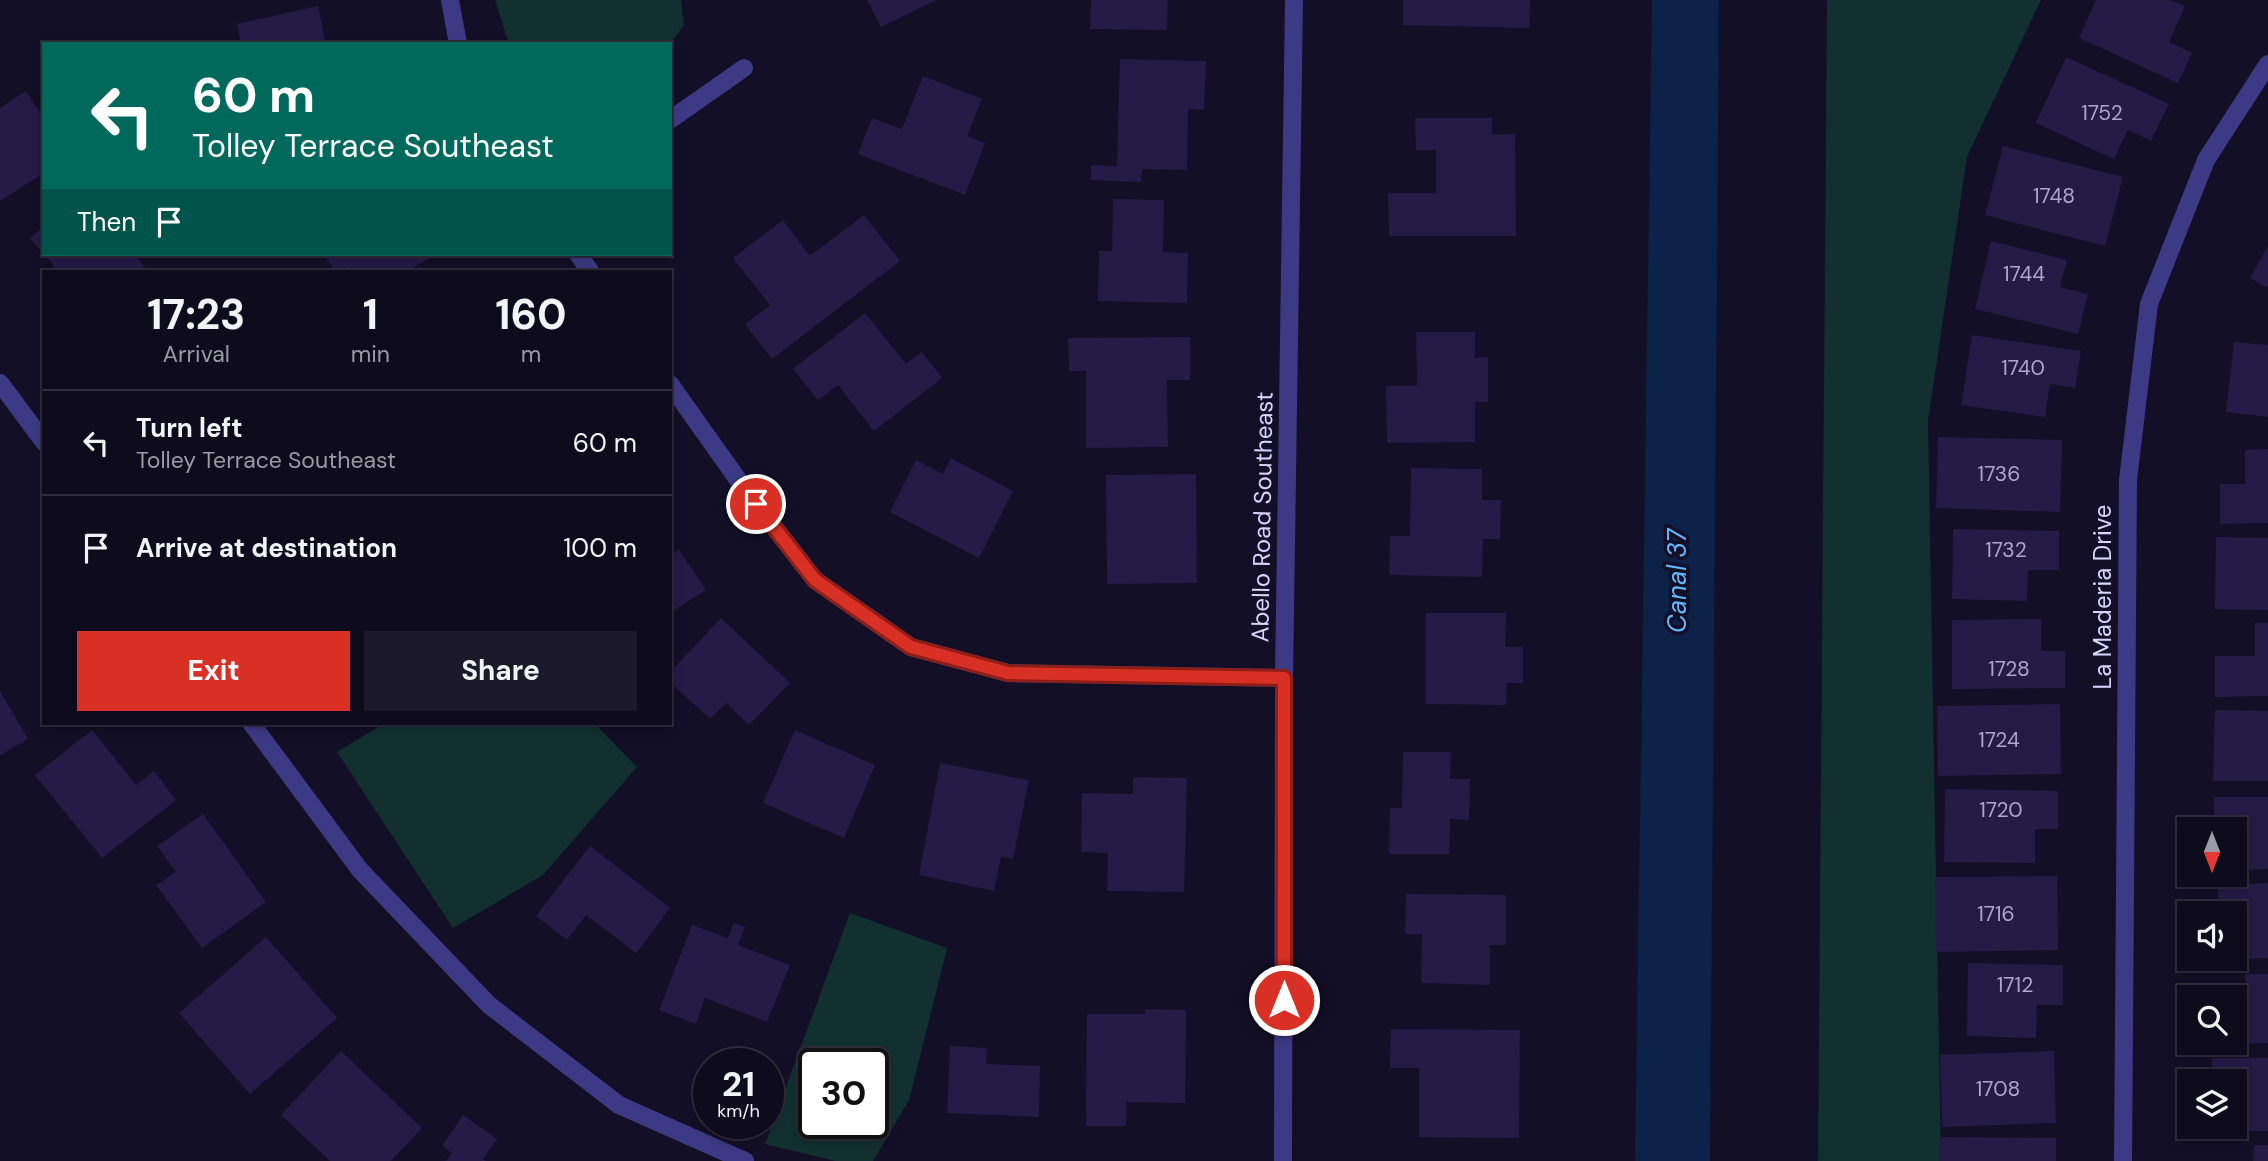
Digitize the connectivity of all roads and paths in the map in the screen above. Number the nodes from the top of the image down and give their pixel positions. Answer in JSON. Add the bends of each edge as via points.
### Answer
{"nodes":[{"id":1,"x":450,"y":0,"type":"edge"},
{"id":2,"x":1294,"y":0,"type":"edge"},
{"id":3,"x":458,"y":42,"type":"edge"},
{"id":4,"x":2268,"y":64,"type":"edge"},
{"id":5,"x":744,"y":68,"type":"dead end"},
{"id":6,"x":672,"y":119,"type":"edge"},
{"id":7,"x":0,"y":383,"type":"edge"},
{"id":8,"x":672,"y":387,"type":"edge"},
{"id":9,"x":42,"y":439,"type":"edge"},
{"id":10,"x":1284,"y":678,"type":"junction"},
{"id":11,"x":252,"y":725,"type":"edge"},
{"id":12,"x":745,"y":1161,"type":"edge"},
{"id":13,"x":1283,"y":1161,"type":"edge"},
{"id":14,"x":2123,"y":1161,"type":"edge"}],
"edges":[{"from":1,"to":3,"type":"street"},
{"from":2,"to":10,"type":"street","name":"Abello Road Southeast"},
{"from":4,"to":14,"type":"street","name":"La Maderia Drive","via":[[2206,160],[2149,304],[2128,480]]},
{"from":5,"to":6,"type":"street"},
{"from":7,"to":9,"type":"street"},
{"from":8,"to":10,"type":"street","via":[[815,580],[911,647],[1008,673]]},
{"from":10,"to":13,"type":"street","name":"Abello Road Southeast"},
{"from":11,"to":12,"type":"street","via":[[360,870],[489,1005],[619,1105]]}]}
